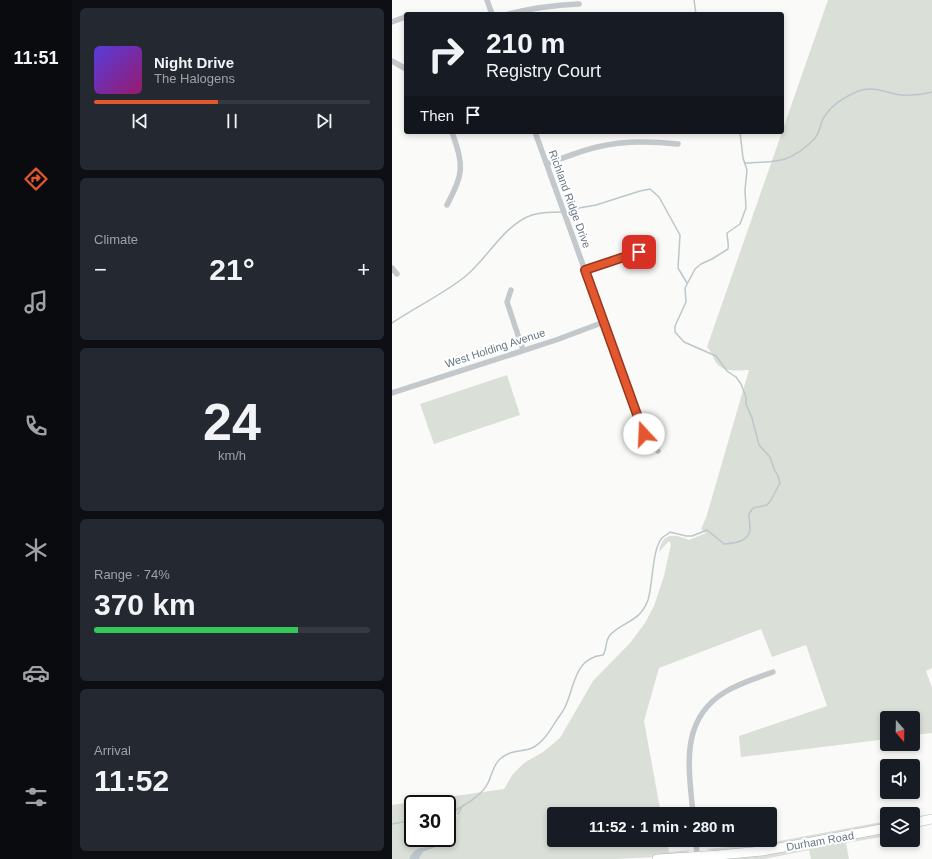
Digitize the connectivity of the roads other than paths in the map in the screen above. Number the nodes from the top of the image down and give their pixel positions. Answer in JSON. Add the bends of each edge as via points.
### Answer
{"nodes":[{"id":1,"x":487,"y":0,"type":"edge"},
{"id":2,"x":579,"y":4,"type":"dead end"},
{"id":3,"x":491,"y":12,"type":"edge"},
{"id":4,"x":518,"y":12,"type":"edge"},
{"id":5,"x":404,"y":17,"type":"edge"},
{"id":6,"x":392,"y":22,"type":"edge"},
{"id":7,"x":392,"y":61,"type":"edge"},
{"id":8,"x":404,"y":68,"type":"edge"},
{"id":9,"x":453,"y":134,"type":"edge"},
{"id":10,"x":536,"y":134,"type":"edge"},
{"id":11,"x":678,"y":144,"type":"dead end"},
{"id":12,"x":547,"y":164,"type":"junction"},
{"id":13,"x":446,"y":205,"type":"dead end"},
{"id":14,"x":639,"y":252,"type":"dead end"},
{"id":15,"x":392,"y":268,"type":"edge"},
{"id":16,"x":585,"y":270,"type":"junction"},
{"id":17,"x":397,"y":274,"type":"dead end"},
{"id":18,"x":511,"y":290,"type":"dead end"},
{"id":19,"x":604,"y":322,"type":"junction"},
{"id":20,"x":523,"y":350,"type":"junction"},
{"id":21,"x":392,"y":392,"type":"edge"},
{"id":22,"x":658,"y":450,"type":"dead end"},
{"id":23,"x":773,"y":672,"type":"dead end"},
{"id":24,"x":693,"y":807,"type":"edge"},
{"id":25,"x":932,"y":820,"type":"edge"},
{"id":26,"x":920,"y":822,"type":"edge"},
{"id":27,"x":880,"y":829,"type":"edge"},
{"id":28,"x":697,"y":847,"type":"edge"},
{"id":29,"x":698,"y":857,"type":"junction"},
{"id":30,"x":657,"y":859,"type":"edge"}],
"edges":[{"from":1,"to":3,"type":"street"},
{"from":2,"to":4,"type":"street"},
{"from":5,"to":6,"type":"street"},
{"from":7,"to":8,"type":"street"},
{"from":9,"to":13,"type":"street","via":[[460,155],[461,168],[458,182]]},
{"from":10,"to":12,"type":"street","name":"Richland Ridge Drive"},
{"from":11,"to":12,"type":"street","via":[[619,143],[597,147]]},
{"from":12,"to":16,"type":"street","name":"Richland Ridge Drive"},
{"from":14,"to":16,"type":"street"},
{"from":15,"to":17,"type":"street"},
{"from":16,"to":19,"type":"street","name":"Richland Ridge Drive"},
{"from":18,"to":20,"type":"street","via":[[507,302]]},
{"from":19,"to":20,"type":"street","name":"West Holding Avenue"},
{"from":19,"to":22,"type":"street","name":"Richland Ridge Drive","via":[[644,434],[650,444]]},
{"from":20,"to":21,"type":"street","name":"West Holding Avenue"},
{"from":23,"to":24,"type":"street","via":[[726,691],[703,711],[690,741]]},
{"from":25,"to":26,"type":"main road"},
{"from":27,"to":29,"type":"main road","name":"Durham Road","via":[[762,851]]},
{"from":28,"to":29,"type":"street"},
{"from":29,"to":30,"type":"main road","name":"Durham Road"}]}
